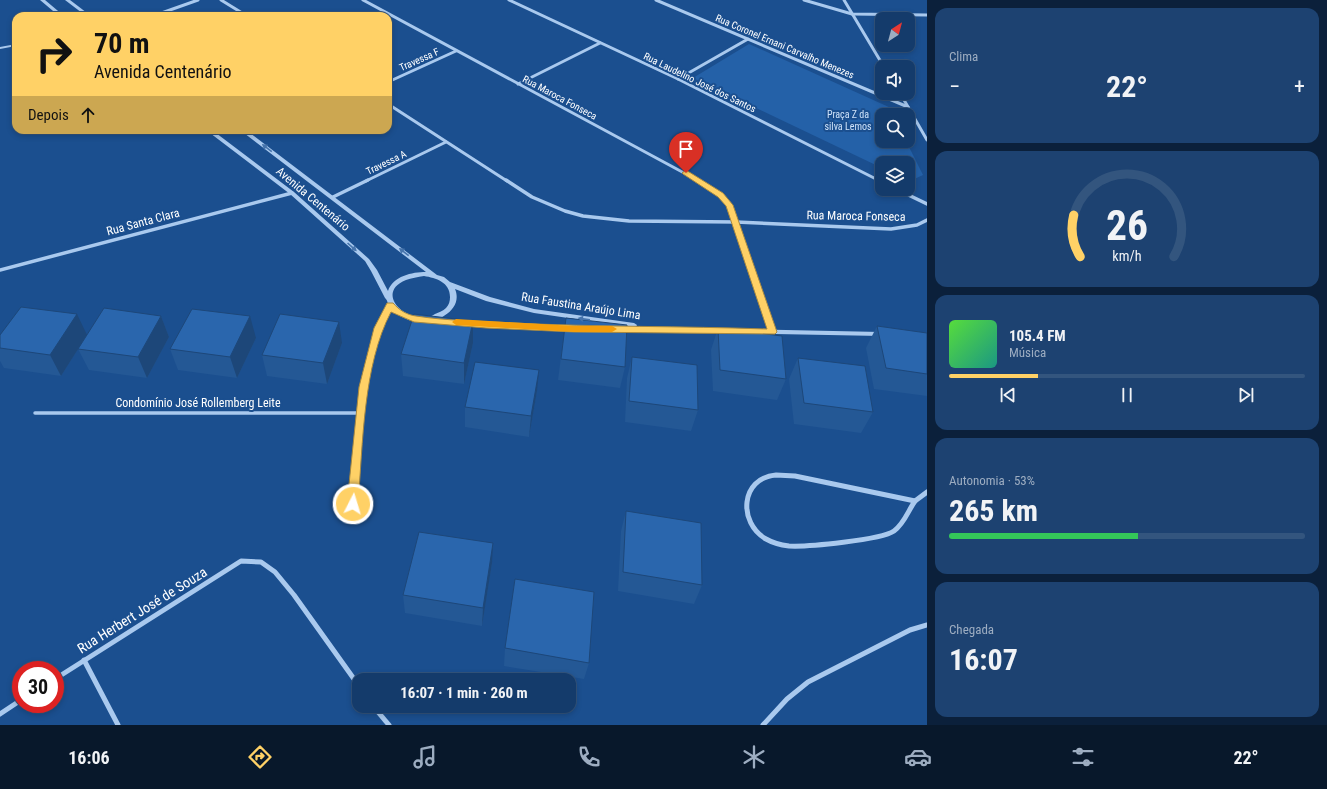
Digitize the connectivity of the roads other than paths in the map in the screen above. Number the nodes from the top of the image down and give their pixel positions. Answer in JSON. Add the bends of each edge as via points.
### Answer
{"nodes":[{"id":1,"x":42,"y":0,"type":"edge"},
{"id":2,"x":67,"y":0,"type":"edge"},
{"id":3,"x":198,"y":0,"type":"edge"},
{"id":4,"x":221,"y":0,"type":"edge"},
{"id":5,"x":363,"y":0,"type":"edge"},
{"id":6,"x":509,"y":0,"type":"edge"},
{"id":7,"x":656,"y":0,"type":"edge"},
{"id":8,"x":804,"y":0,"type":"edge"},
{"id":9,"x":844,"y":0,"type":"edge"},
{"id":10,"x":57,"y":12,"type":"edge"},
{"id":11,"x":84,"y":12,"type":"edge"},
{"id":12,"x":164,"y":12,"type":"edge"},
{"id":13,"x":240,"y":12,"type":"edge"},
{"id":14,"x":385,"y":12,"type":"edge"},
{"id":15,"x":852,"y":14,"type":"junction"},
{"id":16,"x":927,"y":15,"type":"edge"},
{"id":17,"x":392,"y":16,"type":"edge"},
{"id":18,"x":748,"y":39,"type":"junction"},
{"id":19,"x":600,"y":43,"type":"junction"},
{"id":20,"x":12,"y":46,"type":"edge"},
{"id":21,"x":0,"y":48,"type":"edge"},
{"id":22,"x":456,"y":51,"type":"junction"},
{"id":23,"x":880,"y":60,"type":"edge"},
{"id":24,"x":678,"y":79,"type":"junction"},
{"id":25,"x":392,"y":80,"type":"edge"},
{"id":26,"x":518,"y":84,"type":"junction"},
{"id":27,"x":904,"y":100,"type":"edge"},
{"id":28,"x":392,"y":107,"type":"edge"},
{"id":29,"x":908,"y":107,"type":"junction"},
{"id":30,"x":214,"y":134,"type":"edge"},
{"id":31,"x":248,"y":134,"type":"edge"},
{"id":32,"x":927,"y":140,"type":"edge"},
{"id":33,"x":446,"y":142,"type":"junction"},
{"id":34,"x":875,"y":178,"type":"edge"},
{"id":35,"x":292,"y":193,"type":"junction"},
{"id":36,"x":910,"y":196,"type":"edge"},
{"id":37,"x":333,"y":197,"type":"junction"},
{"id":38,"x":927,"y":204,"type":"edge"},
{"id":39,"x":927,"y":220,"type":"edge"},
{"id":40,"x":736,"y":222,"type":"junction"},
{"id":41,"x":0,"y":270,"type":"edge"},
{"id":42,"x":434,"y":276,"type":"junction"},
{"id":43,"x":449,"y":284,"type":"junction"},
{"id":44,"x":388,"y":298,"type":"junction"},
{"id":45,"x":390,"y":305,"type":"junction"},
{"id":46,"x":414,"y":319,"type":"junction"},
{"id":47,"x":443,"y":321,"type":"edge"},
{"id":48,"x":457,"y":322,"type":"edge"},
{"id":49,"x":581,"y":329,"type":"edge"},
{"id":50,"x":612,"y":329,"type":"edge"},
{"id":51,"x":664,"y":329,"type":"junction"},
{"id":52,"x":772,"y":332,"type":"junction"},
{"id":53,"x":890,"y":334,"type":"edge"},
{"id":54,"x":35,"y":413,"type":"dead end"},
{"id":55,"x":361,"y":413,"type":"junction"},
{"id":56,"x":927,"y":492,"type":"edge"},
{"id":57,"x":915,"y":501,"type":"junction"},
{"id":58,"x":353,"y":504,"type":"dead end"},
{"id":59,"x":927,"y":625,"type":"edge"},
{"id":60,"x":84,"y":660,"type":"junction"},
{"id":61,"x":64,"y":673,"type":"edge"},
{"id":62,"x":352,"y":676,"type":"edge"},
{"id":63,"x":12,"y":706,"type":"edge"},
{"id":64,"x":379,"y":713,"type":"edge"},
{"id":65,"x":0,"y":714,"type":"edge"},
{"id":66,"x":118,"y":725,"type":"edge"},
{"id":67,"x":389,"y":725,"type":"edge"},
{"id":68,"x":763,"y":725,"type":"edge"}],
"edges":[{"from":1,"to":10,"type":"street"},
{"from":2,"to":11,"type":"street"},
{"from":3,"to":12,"type":"street"},
{"from":4,"to":13,"type":"street"},
{"from":5,"to":14,"type":"street","name":"Rua Maroca Fonseca"},
{"from":6,"to":19,"type":"street","name":"Rua Laudelino José dos Santos"},
{"from":7,"to":18,"type":"street","name":"Rua Coronel Ernani Carvalho Menezes"},
{"from":8,"to":15,"type":"street"},
{"from":9,"to":15,"type":"street"},
{"from":15,"to":16,"type":"street"},
{"from":15,"to":23,"type":"street"},
{"from":17,"to":22,"type":"street","name":"Rua Maroca Fonseca"},
{"from":18,"to":24,"type":"street"},
{"from":18,"to":29,"type":"street","name":"Rua Coronel Ernani Carvalho Menezes"},
{"from":19,"to":24,"type":"street","name":"Rua Laudelino José dos Santos"},
{"from":19,"to":26,"type":"street"},
{"from":20,"to":21,"type":"street"},
{"from":22,"to":25,"type":"street","name":"Travessa F"},
{"from":22,"to":26,"type":"street","name":"Rua Maroca Fonseca"},
{"from":24,"to":34,"type":"street","name":"Rua Laudelino José dos Santos"},
{"from":26,"to":40,"type":"street","name":"Rua Maroca Fonseca","via":[[705,184],[730,205]]},
{"from":27,"to":29,"type":"street"},
{"from":28,"to":33,"type":"street","name":"Rua Maroca Fonseca"},
{"from":29,"to":32,"type":"street"},
{"from":30,"to":35,"type":"street","name":"Avenida Centenário"},
{"from":37,"to":31,"type":"street","name":"Avenida Centenário","one_way":true},
{"from":33,"to":37,"type":"street","name":"Travessa A"},
{"from":33,"to":40,"type":"street","name":"Rua Maroca Fonseca","via":[[532,197],[583,216],[628,221]]},
{"from":35,"to":41,"type":"street","name":"Rua Santa Clara"},
{"from":35,"to":44,"type":"street","name":"Avenida Centenário","one_way":true,"via":[[366,260]]},
{"from":36,"to":38,"type":"street"},
{"from":42,"to":37,"type":"street","name":"Avenida Centenário","one_way":true},
{"from":39,"to":40,"type":"street","name":"Rua Maroca Fonseca","via":[[917,225],[891,229]]},
{"from":40,"to":52,"type":"street","name":"Rua Maroca Fonseca"},
{"from":42,"to":43,"type":"street","name":"Avenida Centenário"},
{"from":42,"to":44,"type":"street","name":"Avenida Centenário","via":[[413,275],[403,278],[392,287]]},
{"from":43,"to":46,"type":"street","via":[[454,291],[454,298],[445,312],[436,317]]},
{"from":51,"to":43,"type":"street","name":"Rua Faustina Araújo Lima","one_way":true,"via":[[534,311],[488,299]]},
{"from":44,"to":45,"type":"street","name":"Avenida Centenário"},
{"from":45,"to":46,"type":"street","via":[[396,312]]},
{"from":45,"to":55,"type":"street","via":[[372,347]]},
{"from":46,"to":47,"type":"street"},
{"from":48,"to":49,"type":"street","name":"Rua Faustina Araújo Lima"},
{"from":50,"to":51,"type":"street","name":"Rua Faustina Araújo Lima"},
{"from":51,"to":52,"type":"street","name":"Rua Faustina Araújo Lima"},
{"from":52,"to":53,"type":"street","name":"Rua Faustina Araújo Lima"},
{"from":54,"to":55,"type":"street","name":"Condomínio José Rollemberg Leite"},
{"from":55,"to":58,"type":"street"},
{"from":56,"to":57,"type":"street"},
{"from":57,"to":57,"type":"street","via":[[778,474],[756,483],[750,491],[745,510],[753,529],[762,535],[781,544],[801,546],[871,538],[893,532],[903,523]]},
{"from":59,"to":68,"type":"street","via":[[910,630],[808,682],[787,699]]},
{"from":60,"to":61,"type":"street","name":"Rua Herbert José de Souza"},
{"from":60,"to":62,"type":"street","name":"Rua Herbert José de Souza","via":[[241,561],[261,562],[275,572],[294,595]]},
{"from":60,"to":66,"type":"street"},
{"from":63,"to":65,"type":"street"},
{"from":64,"to":67,"type":"street"}]}
